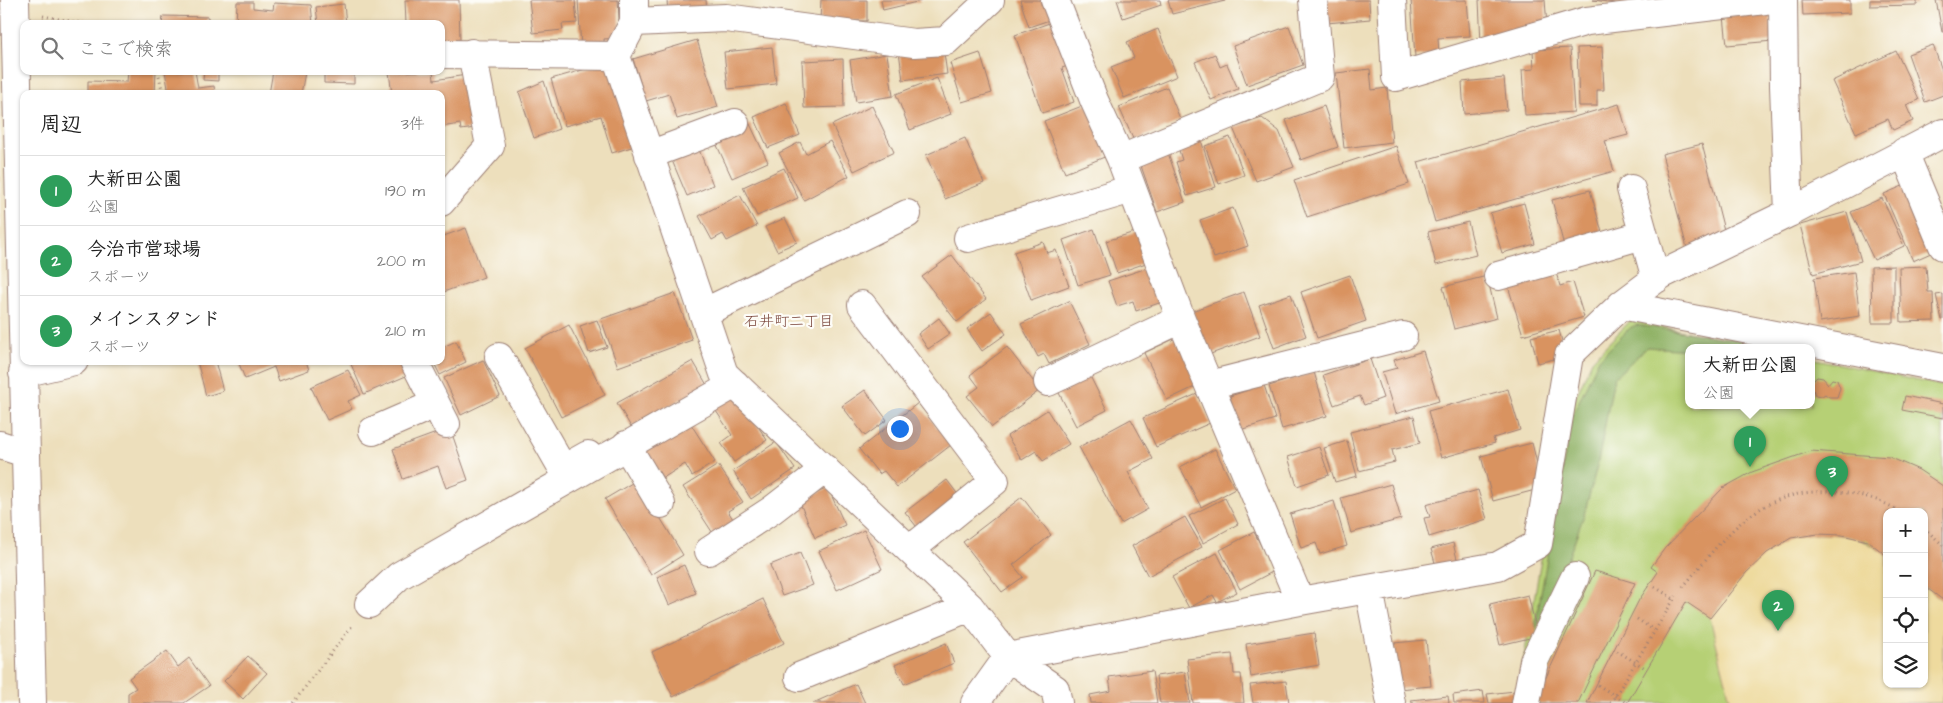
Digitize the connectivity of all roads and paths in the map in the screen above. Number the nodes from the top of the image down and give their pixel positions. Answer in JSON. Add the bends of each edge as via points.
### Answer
{"nodes":[{"id":1,"x":990,"y":0,"type":"edge"},
{"id":2,"x":1055,"y":0,"type":"edge"},
{"id":3,"x":1313,"y":0,"type":"edge"},
{"id":4,"x":1392,"y":0,"type":"edge"},
{"id":5,"x":1765,"y":0,"type":"edge"},
{"id":6,"x":1783,"y":0,"type":"edge"},
{"id":7,"x":16,"y":5,"type":"edge"},
{"id":8,"x":634,"y":11,"type":"edge"},
{"id":9,"x":72,"y":20,"type":"edge"},
{"id":10,"x":472,"y":53,"type":"junction"},
{"id":11,"x":445,"y":54,"type":"edge"},
{"id":12,"x":616,"y":56,"type":"junction"},
{"id":13,"x":159,"y":75,"type":"edge"},
{"id":14,"x":162,"y":90,"type":"edge"},
{"id":15,"x":736,"y":123,"type":"dead end"},
{"id":16,"x":1943,"y":133,"type":"edge"},
{"id":17,"x":1904,"y":152,"type":"junction"},
{"id":18,"x":649,"y":155,"type":"junction"},
{"id":19,"x":1121,"y":159,"type":"junction"},
{"id":20,"x":1631,"y":188,"type":"dead end"},
{"id":21,"x":20,"y":189,"type":"edge"},
{"id":22,"x":1132,"y":189,"type":"junction"},
{"id":23,"x":445,"y":197,"type":"edge"},
{"id":24,"x":907,"y":214,"type":"dead end"},
{"id":25,"x":1789,"y":214,"type":"junction"},
{"id":26,"x":1644,"y":235,"type":"junction"},
{"id":27,"x":968,"y":238,"type":"dead end"},
{"id":28,"x":1943,"y":246,"type":"edge"},
{"id":29,"x":1498,"y":276,"type":"dead end"},
{"id":30,"x":1656,"y":279,"type":"junction"},
{"id":31,"x":862,"y":304,"type":"dead end"},
{"id":32,"x":1621,"y":305,"type":"junction"},
{"id":33,"x":703,"y":313,"type":"junction"},
{"id":34,"x":1181,"y":319,"type":"junction"},
{"id":35,"x":1403,"y":336,"type":"dead end"},
{"id":36,"x":499,"y":357,"type":"dead end"},
{"id":37,"x":24,"y":365,"type":"edge"},
{"id":38,"x":57,"y":365,"type":"edge"},
{"id":39,"x":416,"y":365,"type":"edge"},
{"id":40,"x":1943,"y":368,"type":"edge"},
{"id":41,"x":24,"y":373,"type":"junction"},
{"id":42,"x":1048,"y":382,"type":"dead end"},
{"id":43,"x":735,"y":384,"type":"junction"},
{"id":44,"x":1210,"y":385,"type":"junction"},
{"id":45,"x":373,"y":430,"type":"dead end"},
{"id":46,"x":13,"y":449,"type":"edge"},
{"id":47,"x":620,"y":449,"type":"junction"},
{"id":48,"x":825,"y":469,"type":"junction"},
{"id":49,"x":661,"y":504,"type":"dead end"},
{"id":50,"x":1894,"y":508,"type":"edge"},
{"id":51,"x":1928,"y":531,"type":"edge"},
{"id":52,"x":1943,"y":544,"type":"edge"},
{"id":53,"x":911,"y":549,"type":"junction"},
{"id":54,"x":709,"y":550,"type":"dead end"},
{"id":55,"x":1575,"y":577,"type":"dead end"},
{"id":56,"x":1656,"y":586,"type":"dead end"},
{"id":57,"x":1683,"y":587,"type":"dead end"},
{"id":58,"x":1369,"y":590,"type":"junction"},
{"id":59,"x":1300,"y":601,"type":"junction"},
{"id":60,"x":369,"y":604,"type":"joint"},
{"id":61,"x":970,"y":607,"type":"junction"},
{"id":62,"x":1637,"y":620,"type":"dead end"},
{"id":63,"x":1654,"y":630,"type":"junction"},
{"id":64,"x":1617,"y":651,"type":"dead end"},
{"id":65,"x":1008,"y":657,"type":"junction"},
{"id":66,"x":1635,"y":662,"type":"junction"},
{"id":67,"x":1645,"y":668,"type":"dead end"},
{"id":68,"x":799,"y":677,"type":"dead end"},
{"id":69,"x":1598,"y":685,"type":"dead end"},
{"id":70,"x":1615,"y":696,"type":"junction"},
{"id":71,"x":1625,"y":702,"type":"edge"},
{"id":72,"x":32,"y":703,"type":"edge"},
{"id":73,"x":293,"y":703,"type":"edge"},
{"id":74,"x":975,"y":703,"type":"edge"},
{"id":75,"x":1058,"y":703,"type":"edge"},
{"id":76,"x":1391,"y":703,"type":"edge"},
{"id":77,"x":1526,"y":703,"type":"edge"},
{"id":78,"x":1611,"y":703,"type":"edge"}],
"edges":[{"from":1,"to":8,"type":"street","via":[[946,41],[914,43],[726,18]]},
{"from":2,"to":19,"type":"street"},
{"from":3,"to":19,"type":"street","via":[[1320,77]]},
{"from":4,"to":5,"type":"street","via":[[1396,76],[1586,21]]},
{"from":6,"to":25,"type":"street"},
{"from":7,"to":9,"type":"path"},
{"from":7,"to":21,"type":"street"},
{"from":8,"to":12,"type":"street"},
{"from":10,"to":11,"type":"street"},
{"from":10,"to":12,"type":"street"},
{"from":10,"to":23,"type":"street","via":[[490,146]]},
{"from":12,"to":18,"type":"street"},
{"from":13,"to":14,"type":"path"},
{"from":15,"to":18,"type":"street"},
{"from":16,"to":17,"type":"street"},
{"from":17,"to":25,"type":"street"},
{"from":17,"to":28,"type":"street"},
{"from":18,"to":33,"type":"street"},
{"from":19,"to":22,"type":"street"},
{"from":20,"to":26,"type":"street"},
{"from":22,"to":27,"type":"street"},
{"from":22,"to":34,"type":"street"},
{"from":24,"to":33,"type":"street"},
{"from":25,"to":30,"type":"street"},
{"from":26,"to":29,"type":"street"},
{"from":26,"to":30,"type":"street"},
{"from":30,"to":32,"type":"street"},
{"from":31,"to":53,"type":"street","via":[[995,481]]},
{"from":32,"to":40,"type":"street"},
{"from":32,"to":58,"type":"street","via":[[1569,355],[1538,544],[1498,566]]},
{"from":33,"to":43,"type":"street","via":[[724,374]]},
{"from":34,"to":42,"type":"street"},
{"from":34,"to":44,"type":"street"},
{"from":35,"to":44,"type":"street"},
{"from":36,"to":47,"type":"street","via":[[563,469],[608,443]]},
{"from":37,"to":41,"type":"street"},
{"from":38,"to":41,"type":"street"},
{"from":39,"to":45,"type":"street","via":[[440,414]]},
{"from":41,"to":46,"type":"street"},
{"from":43,"to":47,"type":"street"},
{"from":43,"to":48,"type":"street"},
{"from":44,"to":59,"type":"street"},
{"from":46,"to":72,"type":"street"},
{"from":47,"to":49,"type":"street"},
{"from":47,"to":60,"type":"street","via":[[399,576]]},
{"from":48,"to":53,"type":"street"},
{"from":48,"to":54,"type":"street","via":[[772,510]]},
{"from":50,"to":57,"type":"path","via":[[1856,493],[1824,491],[1794,494],[1764,504],[1737,525]]},
{"from":51,"to":52,"type":"path"},
{"from":53,"to":61,"type":"street"},
{"from":55,"to":77,"type":"street","via":[[1534,661]]},
{"from":56,"to":63,"type":"path","via":[[1675,598]]},
{"from":58,"to":59,"type":"street"},
{"from":58,"to":76,"type":"street"},
{"from":59,"to":65,"type":"street"},
{"from":60,"to":73,"type":"path"},
{"from":61,"to":65,"type":"street"},
{"from":61,"to":68,"type":"street"},
{"from":62,"to":63,"type":"path"},
{"from":63,"to":66,"type":"path"},
{"from":64,"to":66,"type":"path"},
{"from":65,"to":74,"type":"street"},
{"from":65,"to":75,"type":"street","via":[[1055,689]]},
{"from":66,"to":67,"type":"path"},
{"from":66,"to":70,"type":"path"},
{"from":69,"to":70,"type":"path"},
{"from":70,"to":71,"type":"path"},
{"from":70,"to":78,"type":"path"}]}
